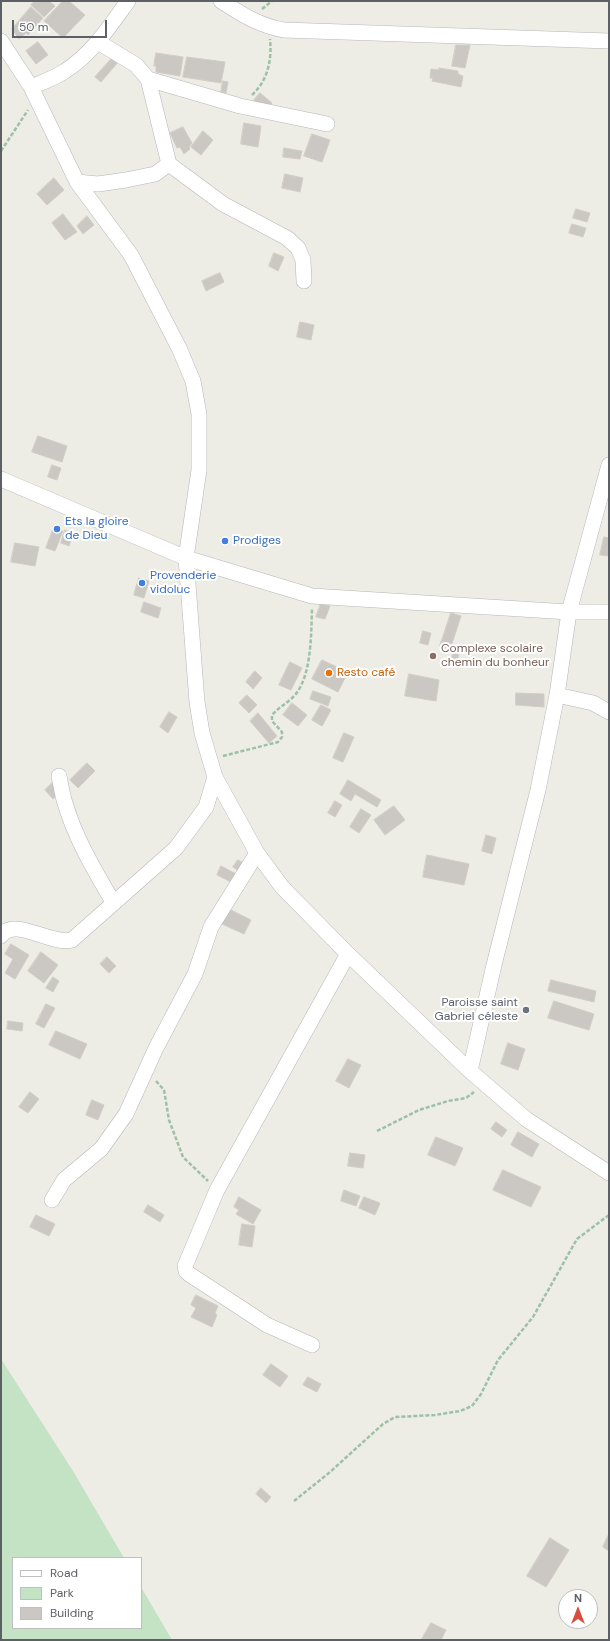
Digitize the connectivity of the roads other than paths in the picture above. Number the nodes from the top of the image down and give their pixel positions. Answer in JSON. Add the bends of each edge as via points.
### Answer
{"nodes":[{"id":1,"x":128,"y":1,"type":"edge"},
{"id":2,"x":221,"y":1,"type":"edge"},
{"id":3,"x":1,"y":41,"type":"edge"},
{"id":4,"x":609,"y":41,"type":"edge"},
{"id":5,"x":98,"y":42,"type":"junction"},
{"id":6,"x":148,"y":79,"type":"junction"},
{"id":7,"x":34,"y":92,"type":"junction"},
{"id":8,"x":327,"y":124,"type":"dead end"},
{"id":9,"x":169,"y":164,"type":"junction"},
{"id":10,"x":77,"y":182,"type":"junction"},
{"id":11,"x":304,"y":281,"type":"dead end"},
{"id":12,"x":609,"y":465,"type":"edge"},
{"id":13,"x":1,"y":479,"type":"edge"},
{"id":14,"x":186,"y":558,"type":"junction"},
{"id":15,"x":569,"y":612,"type":"junction"},
{"id":16,"x":609,"y":612,"type":"edge"},
{"id":17,"x":558,"y":695,"type":"junction"},
{"id":18,"x":609,"y":712,"type":"edge"},
{"id":19,"x":59,"y":776,"type":"dead end"},
{"id":20,"x":215,"y":777,"type":"junction"},
{"id":21,"x":257,"y":853,"type":"junction"},
{"id":22,"x":113,"y":902,"type":"junction"},
{"id":23,"x":1,"y":936,"type":"edge"},
{"id":24,"x":348,"y":954,"type":"junction"},
{"id":25,"x":470,"y":1071,"type":"junction"},
{"id":26,"x":609,"y":1173,"type":"edge"},
{"id":27,"x":52,"y":1200,"type":"dead end"},
{"id":28,"x":312,"y":1345,"type":"dead end"}],
"edges":[{"from":1,"to":5,"type":"street"},
{"from":2,"to":4,"type":"street","via":[[269,27],[284,30]]},
{"from":3,"to":7,"type":"street"},
{"from":5,"to":6,"type":"street","via":[[136,65]]},
{"from":5,"to":7,"type":"street","via":[[65,71]]},
{"from":6,"to":8,"type":"street","via":[[240,106]]},
{"from":6,"to":9,"type":"street"},
{"from":7,"to":10,"type":"street"},
{"from":9,"to":10,"type":"street","via":[[155,174],[126,180],[98,184]]},
{"from":9,"to":11,"type":"street","via":[[223,204],[287,238],[298,248],[303,260]]},
{"from":10,"to":14,"type":"street","via":[[132,255],[193,381],[199,414],[199,470]]},
{"from":12,"to":15,"type":"street"},
{"from":13,"to":14,"type":"street"},
{"from":14,"to":15,"type":"street","via":[[312,596]]},
{"from":14,"to":20,"type":"street","via":[[197,702],[202,733]]},
{"from":15,"to":16,"type":"street"},
{"from":15,"to":17,"type":"street"},
{"from":17,"to":18,"type":"street","via":[[593,703]]},
{"from":17,"to":25,"type":"street","via":[[538,790]]},
{"from":19,"to":22,"type":"street","via":[[65,803],[77,833]]},
{"from":20,"to":21,"type":"street"},
{"from":20,"to":22,"type":"street","via":[[206,807],[176,848]]},
{"from":21,"to":24,"type":"street","via":[[282,887]]},
{"from":21,"to":27,"type":"street","via":[[211,928],[195,974],[156,1048],[126,1114],[101,1149],[64,1180]]},
{"from":22,"to":23,"type":"street","via":[[72,940],[61,941],[18,928],[8,929]]},
{"from":24,"to":25,"type":"street"},
{"from":24,"to":28,"type":"street","via":[[217,1190],[185,1266],[186,1271],[267,1325]]},
{"from":25,"to":26,"type":"street","via":[[526,1119]]}]}
